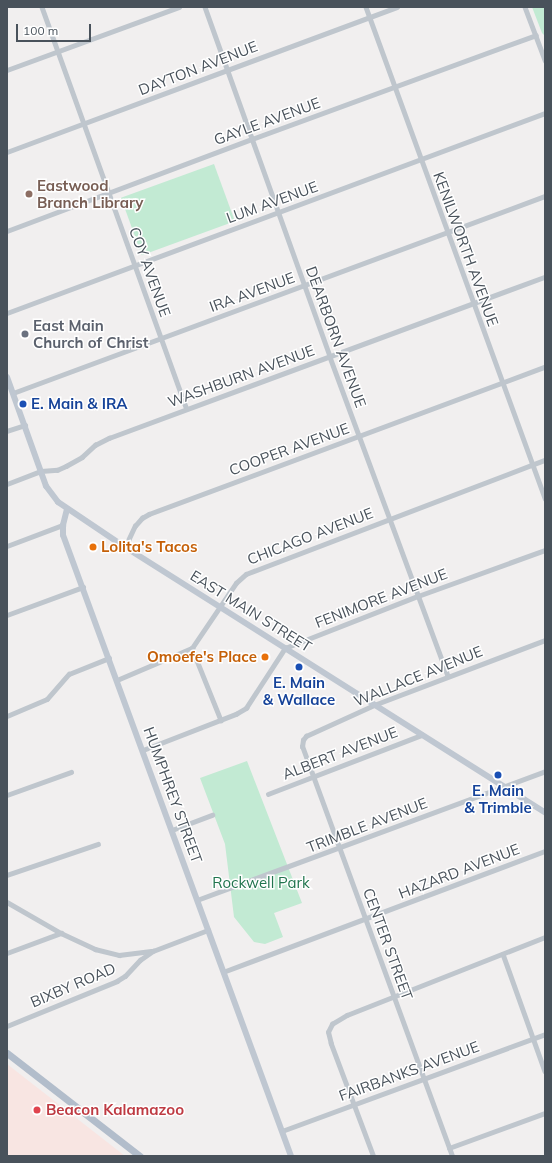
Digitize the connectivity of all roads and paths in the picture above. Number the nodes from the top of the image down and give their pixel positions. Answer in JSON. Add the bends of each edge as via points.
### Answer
{"nodes":[{"id":1,"x":42,"y":7,"type":"edge"},
{"id":2,"x":179,"y":7,"type":"edge"},
{"id":3,"x":205,"y":7,"type":"edge"},
{"id":4,"x":366,"y":7,"type":"edge"},
{"id":5,"x":397,"y":7,"type":"edge"},
{"id":6,"x":525,"y":7,"type":"edge"},
{"id":7,"x":370,"y":17,"type":"junction"},
{"id":8,"x":536,"y":35,"type":"junction"},
{"id":9,"x":58,"y":51,"type":"junction"},
{"id":10,"x":545,"y":60,"type":"edge"},
{"id":11,"x":226,"y":69,"type":"junction"},
{"id":12,"x":7,"y":70,"type":"edge"},
{"id":13,"x":394,"y":87,"type":"junction"},
{"id":14,"x":545,"y":113,"type":"edge"},
{"id":15,"x":83,"y":124,"type":"junction"},
{"id":16,"x":252,"y":139,"type":"junction"},
{"id":17,"x":7,"y":152,"type":"edge"},
{"id":18,"x":421,"y":160,"type":"junction"},
{"id":19,"x":108,"y":194,"type":"junction"},
{"id":20,"x":545,"y":196,"type":"edge"},
{"id":21,"x":278,"y":212,"type":"junction"},
{"id":22,"x":7,"y":231,"type":"edge"},
{"id":23,"x":447,"y":232,"type":"junction"},
{"id":24,"x":135,"y":265,"type":"junction"},
{"id":25,"x":545,"y":277,"type":"edge"},
{"id":26,"x":305,"y":286,"type":"junction"},
{"id":27,"x":473,"y":304,"type":"junction"},
{"id":28,"x":7,"y":313,"type":"edge"},
{"id":29,"x":162,"y":338,"type":"junction"},
{"id":30,"x":330,"y":357,"type":"junction"},
{"id":31,"x":545,"y":367,"type":"edge"},
{"id":32,"x":7,"y":377,"type":"edge"},
{"id":33,"x":502,"y":383,"type":"junction"},
{"id":34,"x":12,"y":393,"type":"junction"},
{"id":35,"x":187,"y":409,"type":"junction"},
{"id":36,"x":25,"y":425,"type":"junction"},
{"id":37,"x":7,"y":431,"type":"edge"},
{"id":38,"x":360,"y":436,"type":"junction"},
{"id":39,"x":545,"y":460,"type":"edge"},
{"id":40,"x":533,"y":465,"type":"junction"},
{"id":41,"x":41,"y":471,"type":"junction"},
{"id":42,"x":7,"y":484,"type":"edge"},
{"id":43,"x":545,"y":498,"type":"edge"},
{"id":44,"x":67,"y":509,"type":"junction"},
{"id":45,"x":390,"y":518,"type":"junction"},
{"id":46,"x":63,"y":525,"type":"junction"},
{"id":47,"x":7,"y":546,"type":"edge"},
{"id":48,"x":125,"y":547,"type":"junction"},
{"id":49,"x":545,"y":550,"type":"edge"},
{"id":50,"x":83,"y":587,"type":"junction"},
{"id":51,"x":418,"y":596,"type":"junction"},
{"id":52,"x":220,"y":607,"type":"junction"},
{"id":53,"x":7,"y":615,"type":"edge"},
{"id":54,"x":545,"y":640,"type":"edge"},
{"id":55,"x":192,"y":648,"type":"junction"},
{"id":56,"x":285,"y":648,"type":"junction"},
{"id":57,"x":109,"y":658,"type":"junction"},
{"id":58,"x":448,"y":676,"type":"junction"},
{"id":59,"x":117,"y":680,"type":"junction"},
{"id":60,"x":374,"y":705,"type":"junction"},
{"id":61,"x":7,"y":716,"type":"edge"},
{"id":62,"x":220,"y":720,"type":"junction"},
{"id":63,"x":422,"y":735,"type":"junction"},
{"id":64,"x":302,"y":740,"type":"joint"},
{"id":65,"x":143,"y":750,"type":"junction"},
{"id":66,"x":545,"y":771,"type":"edge"},
{"id":67,"x":71,"y":772,"type":"dead end"},
{"id":68,"x":313,"y":776,"type":"junction"},
{"id":69,"x":503,"y":786,"type":"junction"},
{"id":70,"x":268,"y":794,"type":"dead end"},
{"id":71,"x":7,"y":795,"type":"edge"},
{"id":72,"x":545,"y":813,"type":"edge"},
{"id":73,"x":212,"y":815,"type":"dead end"},
{"id":74,"x":172,"y":830,"type":"junction"},
{"id":75,"x":98,"y":844,"type":"dead end"},
{"id":76,"x":340,"y":848,"type":"junction"},
{"id":77,"x":545,"y":851,"type":"edge"},
{"id":78,"x":7,"y":875,"type":"edge"},
{"id":79,"x":197,"y":900,"type":"junction"},
{"id":80,"x":7,"y":902,"type":"edge"},
{"id":81,"x":366,"y":918,"type":"junction"},
{"id":82,"x":208,"y":930,"type":"junction"},
{"id":83,"x":61,"y":933,"type":"junction"},
{"id":84,"x":545,"y":937,"type":"edge"},
{"id":85,"x":153,"y":951,"type":"junction"},
{"id":86,"x":7,"y":952,"type":"edge"},
{"id":87,"x":503,"y":954,"type":"junction"},
{"id":88,"x":223,"y":972,"type":"junction"},
{"id":89,"x":395,"y":996,"type":"junction"},
{"id":90,"x":7,"y":1026,"type":"edge"},
{"id":91,"x":545,"y":1034,"type":"edge"},
{"id":92,"x":534,"y":1039,"type":"junction"},
{"id":93,"x":7,"y":1053,"type":"edge"},
{"id":94,"x":545,"y":1070,"type":"edge"},
{"id":95,"x":424,"y":1079,"type":"junction"},
{"id":96,"x":354,"y":1104,"type":"junction"},
{"id":97,"x":545,"y":1113,"type":"edge"},
{"id":98,"x":282,"y":1131,"type":"junction"},
{"id":99,"x":449,"y":1148,"type":"junction"},
{"id":100,"x":140,"y":1156,"type":"edge"},
{"id":101,"x":291,"y":1156,"type":"edge"},
{"id":102,"x":373,"y":1156,"type":"edge"},
{"id":103,"x":452,"y":1156,"type":"edge"}],
"edges":[{"from":1,"to":9,"type":"street","name":"COY AVENUE"},
{"from":2,"to":9,"type":"street"},
{"from":3,"to":11,"type":"street","name":"DEARBORN AVENUE"},
{"from":4,"to":7,"type":"street","name":"KENILWORTH AVENUE"},
{"from":5,"to":7,"type":"street","name":"DAYTON AVENUE"},
{"from":6,"to":8,"type":"street"},
{"from":7,"to":11,"type":"street","name":"DAYTON AVENUE"},
{"from":7,"to":13,"type":"street","name":"KENILWORTH AVENUE"},
{"from":8,"to":10,"type":"street"},
{"from":8,"to":13,"type":"street","name":"GAYLE AVENUE"},
{"from":9,"to":12,"type":"street"},
{"from":9,"to":15,"type":"street","name":"COY AVENUE"},
{"from":11,"to":15,"type":"street","name":"DAYTON AVENUE"},
{"from":11,"to":16,"type":"street","name":"DEARBORN AVENUE"},
{"from":13,"to":16,"type":"street","name":"GAYLE AVENUE"},
{"from":13,"to":18,"type":"street","name":"KENILWORTH AVENUE"},
{"from":14,"to":18,"type":"street","name":"LUM AVENUE"},
{"from":15,"to":17,"type":"street","name":"DAYTON AVENUE"},
{"from":15,"to":19,"type":"street","name":"COY AVENUE"},
{"from":16,"to":19,"type":"street","name":"GAYLE AVENUE"},
{"from":16,"to":21,"type":"street","name":"DEARBORN AVENUE"},
{"from":18,"to":21,"type":"street","name":"LUM AVENUE"},
{"from":18,"to":23,"type":"street","name":"KENILWORTH AVENUE"},
{"from":19,"to":22,"type":"street","name":"GAYLE AVENUE"},
{"from":19,"to":24,"type":"street","name":"COY AVENUE"},
{"from":20,"to":23,"type":"street","name":"IRA AVENUE"},
{"from":21,"to":24,"type":"street","name":"LUM AVENUE"},
{"from":21,"to":26,"type":"street","name":"DEARBORN AVENUE"},
{"from":23,"to":26,"type":"street","name":"IRA AVENUE"},
{"from":23,"to":27,"type":"street","name":"KENILWORTH AVENUE"},
{"from":24,"to":28,"type":"street","name":"LUM AVENUE"},
{"from":24,"to":29,"type":"street","name":"COY AVENUE"},
{"from":25,"to":27,"type":"street","name":"WASHBURN AVENUE"},
{"from":26,"to":29,"type":"street","name":"IRA AVENUE"},
{"from":26,"to":30,"type":"street","name":"DEARBORN AVENUE"},
{"from":27,"to":30,"type":"street","name":"WASHBURN AVENUE"},
{"from":27,"to":33,"type":"street","name":"KENILWORTH AVENUE"},
{"from":29,"to":34,"type":"street","name":"IRA AVENUE"},
{"from":29,"to":35,"type":"street","name":"COY AVENUE"},
{"from":30,"to":35,"type":"street","name":"WASHBURN AVENUE"},
{"from":30,"to":38,"type":"street","name":"DEARBORN AVENUE"},
{"from":31,"to":33,"type":"street","name":"COOPER AVENUE"},
{"from":32,"to":34,"type":"street","name":"EAST MAIN STREET"},
{"from":33,"to":38,"type":"street","name":"COOPER AVENUE"},
{"from":33,"to":40,"type":"street","name":"KENILWORTH AVENUE"},
{"from":34,"to":36,"type":"street","name":"EAST MAIN STREET"},
{"from":35,"to":41,"type":"street","name":"WASHBURN AVENUE","via":[[105,440],[82,457],[57,470]]},
{"from":36,"to":37,"type":"street"},
{"from":36,"to":41,"type":"street","name":"EAST MAIN STREET"},
{"from":38,"to":45,"type":"street","name":"DEARBORN AVENUE"},
{"from":38,"to":48,"type":"street","name":"COOPER AVENUE","via":[[149,514],[135,526]]},
{"from":39,"to":40,"type":"street","name":"CHICAGO AVENUE"},
{"from":40,"to":43,"type":"street","name":"KENILWORTH AVENUE"},
{"from":40,"to":45,"type":"street","name":"CHICAGO AVENUE"},
{"from":41,"to":42,"type":"street","name":"WASHBURN AVENUE"},
{"from":41,"to":44,"type":"street","name":"EAST MAIN STREET","via":[[49,491]]},
{"from":44,"to":46,"type":"street","name":"HUMPHREY STREET"},
{"from":44,"to":48,"type":"street","name":"EAST MAIN STREET"},
{"from":45,"to":51,"type":"street","name":"DEARBORN AVENUE"},
{"from":45,"to":52,"type":"street","name":"CHICAGO AVENUE","via":[[246,574],[240,578]]},
{"from":46,"to":47,"type":"street"},
{"from":46,"to":50,"type":"street","name":"HUMPHREY STREET","via":[[63,535]]},
{"from":48,"to":52,"type":"street","name":"EAST MAIN STREET"},
{"from":49,"to":51,"type":"street","name":"FENIMORE AVENUE"},
{"from":50,"to":53,"type":"street"},
{"from":50,"to":57,"type":"street","name":"HUMPHREY STREET"},
{"from":51,"to":56,"type":"street","name":"FENIMORE AVENUE"},
{"from":51,"to":58,"type":"street","name":"DEARBORN AVENUE"},
{"from":52,"to":55,"type":"street","name":"CHICAGO AVENUE"},
{"from":52,"to":56,"type":"street","name":"EAST MAIN STREET"},
{"from":54,"to":58,"type":"street","name":"WALLACE AVENUE"},
{"from":55,"to":59,"type":"street"},
{"from":55,"to":62,"type":"street"},
{"from":56,"to":60,"type":"street","name":"EAST MAIN STREET"},
{"from":56,"to":62,"type":"street","via":[[250,705]]},
{"from":57,"to":59,"type":"street","name":"HUMPHREY STREET"},
{"from":57,"to":61,"type":"street","via":[[68,674],[47,699]]},
{"from":58,"to":60,"type":"street","name":"WALLACE AVENUE"},
{"from":59,"to":65,"type":"street","name":"HUMPHREY STREET"},
{"from":60,"to":63,"type":"street","name":"EAST MAIN STREET"},
{"from":60,"to":64,"type":"street","name":"WALLACE AVENUE"},
{"from":62,"to":65,"type":"street"},
{"from":63,"to":68,"type":"street","name":"ALBERT AVENUE"},
{"from":63,"to":69,"type":"street","name":"EAST MAIN STREET"},
{"from":64,"to":68,"type":"street","name":"CENTER STREET","via":[[302,748]]},
{"from":65,"to":74,"type":"street","name":"HUMPHREY STREET"},
{"from":66,"to":69,"type":"street","name":"TRIMBLE AVENUE"},
{"from":67,"to":71,"type":"street"},
{"from":68,"to":70,"type":"street","name":"ALBERT AVENUE"},
{"from":68,"to":76,"type":"street","name":"CENTER STREET"},
{"from":69,"to":72,"type":"street","name":"EAST MAIN STREET"},
{"from":69,"to":76,"type":"street","name":"TRIMBLE AVENUE"},
{"from":73,"to":74,"type":"street"},
{"from":74,"to":79,"type":"street","name":"HUMPHREY STREET"},
{"from":75,"to":78,"type":"street"},
{"from":76,"to":79,"type":"street","name":"TRIMBLE AVENUE"},
{"from":76,"to":81,"type":"street","name":"CENTER STREET"},
{"from":77,"to":81,"type":"street","name":"HAZARD AVENUE"},
{"from":79,"to":82,"type":"street","name":"HUMPHREY STREET"},
{"from":80,"to":83,"type":"street"},
{"from":81,"to":88,"type":"street","name":"HAZARD AVENUE"},
{"from":81,"to":89,"type":"street","name":"CENTER STREET"},
{"from":82,"to":85,"type":"street","name":"BIXBY ROAD"},
{"from":82,"to":88,"type":"street","name":"HUMPHREY STREET"},
{"from":83,"to":85,"type":"street","via":[[95,949],[119,955]]},
{"from":83,"to":86,"type":"street"},
{"from":84,"to":87,"type":"street"},
{"from":85,"to":90,"type":"street","name":"BIXBY ROAD","via":[[117,981]]},
{"from":87,"to":89,"type":"street"},
{"from":87,"to":92,"type":"street"},
{"from":88,"to":98,"type":"street","name":"HUMPHREY STREET"},
{"from":89,"to":95,"type":"street","name":"CENTER STREET"},
{"from":89,"to":96,"type":"street","via":[[339,1018],[329,1028],[331,1044]]},
{"from":91,"to":92,"type":"street","name":"FAIRBANKS AVENUE"},
{"from":92,"to":94,"type":"street"},
{"from":92,"to":95,"type":"street","name":"FAIRBANKS AVENUE"},
{"from":93,"to":100,"type":"main road"},
{"from":95,"to":96,"type":"street","name":"FAIRBANKS AVENUE"},
{"from":95,"to":99,"type":"street","name":"CENTER STREET"},
{"from":96,"to":98,"type":"street","name":"FAIRBANKS AVENUE"},
{"from":96,"to":102,"type":"street"},
{"from":97,"to":99,"type":"street"},
{"from":98,"to":101,"type":"street","name":"HUMPHREY STREET"},
{"from":99,"to":103,"type":"street","name":"CENTER STREET"}]}
